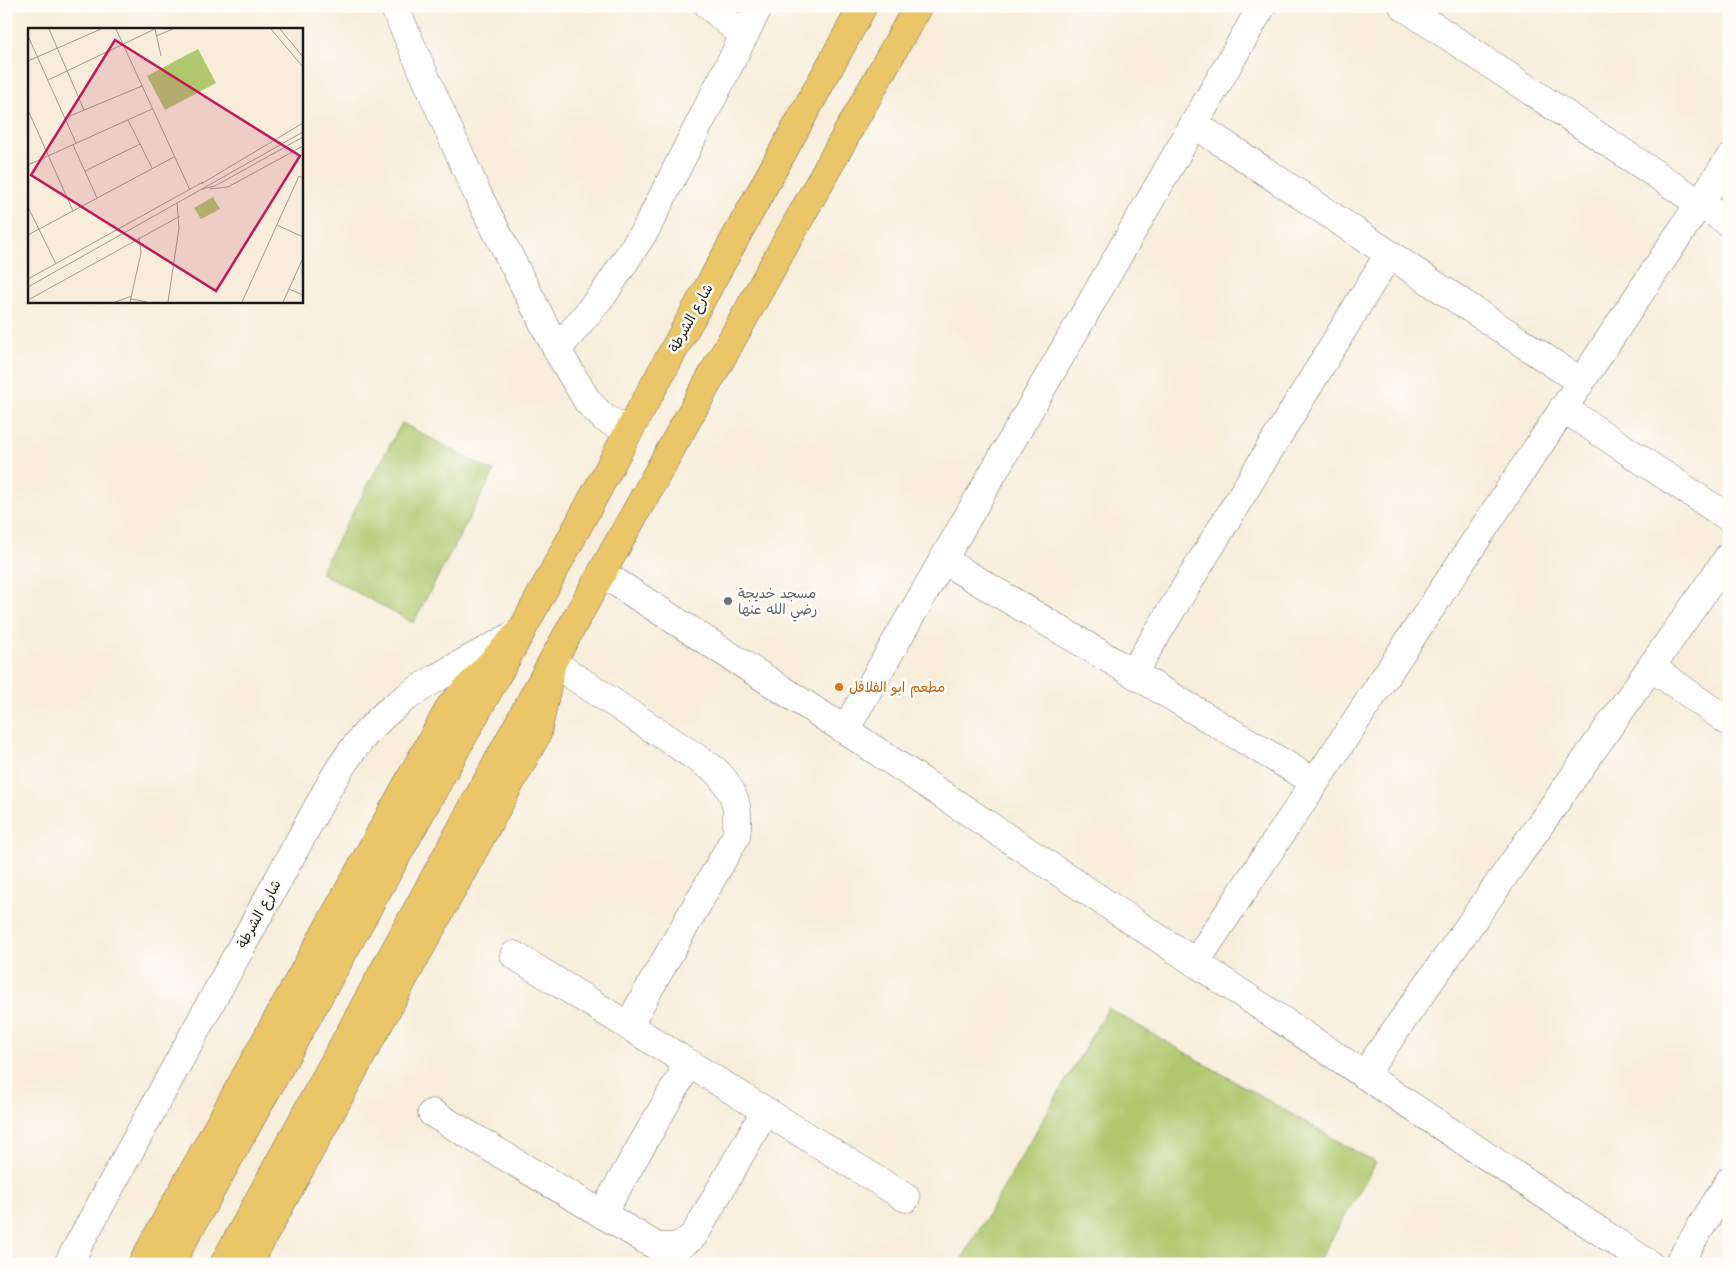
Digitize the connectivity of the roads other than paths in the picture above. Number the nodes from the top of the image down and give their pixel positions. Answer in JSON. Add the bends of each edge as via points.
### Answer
{"nodes":[{"id":1,"x":394,"y":6,"type":"edge"},
{"id":2,"x":709,"y":6,"type":"edge"},
{"id":3,"x":759,"y":6,"type":"edge"},
{"id":4,"x":863,"y":6,"type":"edge"},
{"id":5,"x":1262,"y":6,"type":"edge"},
{"id":6,"x":1403,"y":6,"type":"edge"},
{"id":7,"x":913,"y":9,"type":"edge"},
{"id":8,"x":744,"y":36,"type":"junction"},
{"id":9,"x":1194,"y":124,"type":"junction"},
{"id":10,"x":1729,"y":159,"type":"edge"},
{"id":11,"x":1700,"y":203,"type":"junction"},
{"id":12,"x":1729,"y":222,"type":"edge"},
{"id":13,"x":1389,"y":254,"type":"junction"},
{"id":14,"x":557,"y":350,"type":"junction"},
{"id":15,"x":1581,"y":382,"type":"junction"},
{"id":16,"x":1563,"y":408,"type":"junction"},
{"id":17,"x":628,"y":431,"type":"junction"},
{"id":18,"x":1729,"y":518,"type":"edge"},
{"id":19,"x":1729,"y":556,"type":"edge"},
{"id":20,"x":943,"y":560,"type":"junction"},
{"id":21,"x":603,"y":574,"type":"junction"},
{"id":22,"x":522,"y":630,"type":"junction"},
{"id":23,"x":552,"y":662,"type":"junction"},
{"id":24,"x":1651,"y":667,"type":"junction"},
{"id":25,"x":1133,"y":673,"type":"junction"},
{"id":26,"x":1729,"y":722,"type":"edge"},
{"id":27,"x":845,"y":730,"type":"junction"},
{"id":28,"x":1315,"y":782,"type":"junction"},
{"id":29,"x":514,"y":954,"type":"dead end"},
{"id":30,"x":1196,"y":963,"type":"junction"},
{"id":31,"x":628,"y":1026,"type":"junction"},
{"id":32,"x":689,"y":1063,"type":"junction"},
{"id":33,"x":1364,"y":1075,"type":"junction"},
{"id":34,"x":765,"y":1111,"type":"junction"},
{"id":35,"x":432,"y":1113,"type":"dead end"},
{"id":36,"x":1729,"y":1181,"type":"edge"},
{"id":37,"x":906,"y":1198,"type":"dead end"},
{"id":38,"x":602,"y":1214,"type":"junction"},
{"id":39,"x":234,"y":1260,"type":"edge"},
{"id":40,"x":68,"y":1264,"type":"edge"},
{"id":41,"x":142,"y":1264,"type":"edge"},
{"id":42,"x":170,"y":1264,"type":"edge"},
{"id":43,"x":1649,"y":1264,"type":"edge"},
{"id":44,"x":1678,"y":1264,"type":"edge"}],
"edges":[{"from":1,"to":14,"type":"street","via":[[475,189]]},
{"from":2,"to":8,"type":"street"},
{"from":3,"to":8,"type":"street"},
{"from":4,"to":17,"type":"main road","name":"شارع الشرطة"},
{"from":5,"to":9,"type":"street"},
{"from":6,"to":11,"type":"street"},
{"from":7,"to":21,"type":"main road"},
{"from":8,"to":14,"type":"street","via":[[646,229],[605,292]]},
{"from":9,"to":13,"type":"street"},
{"from":9,"to":20,"type":"street"},
{"from":10,"to":11,"type":"street"},
{"from":11,"to":12,"type":"street"},
{"from":11,"to":15,"type":"street"},
{"from":13,"to":15,"type":"street"},
{"from":13,"to":25,"type":"street"},
{"from":14,"to":17,"type":"street","via":[[588,402],[604,418]]},
{"from":15,"to":16,"type":"street"},
{"from":16,"to":18,"type":"street"},
{"from":16,"to":28,"type":"street"},
{"from":17,"to":22,"type":"main road","name":"شارع الشرطة"},
{"from":19,"to":24,"type":"street"},
{"from":20,"to":25,"type":"street"},
{"from":20,"to":27,"type":"street"},
{"from":21,"to":23,"type":"main road"},
{"from":21,"to":27,"type":"street"},
{"from":22,"to":40,"type":"street","name":"شارع الشرطة","via":[[396,704],[349,753]]},
{"from":22,"to":41,"type":"main road","via":[[450,707]]},
{"from":22,"to":42,"type":"main road","name":"شارع الشرطة"},
{"from":23,"to":31,"type":"street","via":[[715,770],[728,782],[736,799],[739,818],[736,836]]},
{"from":23,"to":39,"type":"main road","via":[[537,734]]},
{"from":24,"to":26,"type":"street"},
{"from":24,"to":33,"type":"street"},
{"from":25,"to":28,"type":"street"},
{"from":27,"to":30,"type":"street"},
{"from":28,"to":30,"type":"street"},
{"from":29,"to":31,"type":"street"},
{"from":30,"to":33,"type":"street"},
{"from":31,"to":32,"type":"street"},
{"from":32,"to":34,"type":"street"},
{"from":32,"to":38,"type":"street"},
{"from":33,"to":43,"type":"street"},
{"from":34,"to":37,"type":"street"},
{"from":34,"to":38,"type":"street","via":[[695,1234],[686,1243],[677,1247],[656,1246]]},
{"from":35,"to":38,"type":"street"},
{"from":36,"to":44,"type":"street"}]}
